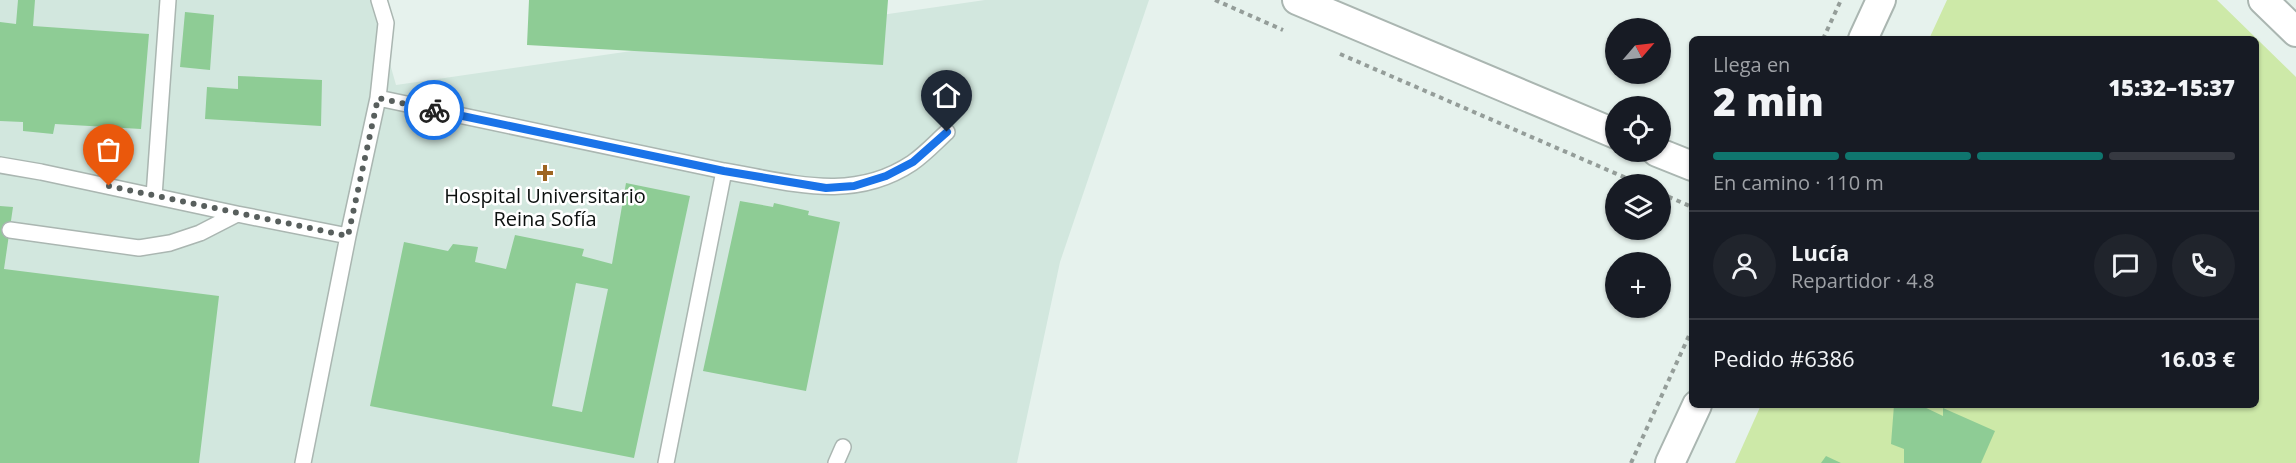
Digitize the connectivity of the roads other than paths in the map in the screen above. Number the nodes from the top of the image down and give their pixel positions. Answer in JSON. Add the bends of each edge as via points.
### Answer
{"nodes":[{"id":1,"x":168,"y":0,"type":"edge"},
{"id":2,"x":380,"y":0,"type":"edge"},
{"id":3,"x":1297,"y":0,"type":"edge"},
{"id":4,"x":1881,"y":0,"type":"edge"},
{"id":5,"x":2263,"y":0,"type":"edge"},
{"id":6,"x":2296,"y":32,"type":"edge"},
{"id":7,"x":1864,"y":36,"type":"edge"},
{"id":8,"x":378,"y":98,"type":"junction"},
{"id":9,"x":1605,"y":129,"type":"edge"},
{"id":10,"x":947,"y":132,"type":"dead end"},
{"id":11,"x":1671,"y":158,"type":"edge"},
{"id":12,"x":0,"y":165,"type":"edge"},
{"id":13,"x":1689,"y":165,"type":"edge"},
{"id":14,"x":724,"y":171,"type":"junction"},
{"id":15,"x":154,"y":196,"type":"junction"},
{"id":16,"x":237,"y":214,"type":"junction"},
{"id":17,"x":10,"y":231,"type":"dead end"},
{"id":18,"x":348,"y":236,"type":"junction"},
{"id":19,"x":1696,"y":408,"type":"edge"},
{"id":20,"x":843,"y":447,"type":"dead end"},
{"id":21,"x":303,"y":463,"type":"edge"},
{"id":22,"x":666,"y":463,"type":"edge"},
{"id":23,"x":836,"y":463,"type":"edge"},
{"id":24,"x":1670,"y":463,"type":"edge"}],
"edges":[{"from":1,"to":15,"type":"lane"},
{"from":2,"to":8,"type":"lane","via":[[386,23]]},
{"from":3,"to":9,"type":"street"},
{"from":4,"to":7,"type":"street"},
{"from":5,"to":6,"type":"street"},
{"from":8,"to":14,"type":"lane"},
{"from":8,"to":18,"type":"lane"},
{"from":10,"to":14,"type":"lane","via":[[913,162],[854,186],[826,188]]},
{"from":11,"to":13,"type":"street"},
{"from":12,"to":15,"type":"lane"},
{"from":14,"to":22,"type":"lane"},
{"from":15,"to":16,"type":"lane"},
{"from":16,"to":17,"type":"lane","via":[[200,233],[139,248]]},
{"from":16,"to":18,"type":"lane"},
{"from":18,"to":21,"type":"lane"},
{"from":19,"to":24,"type":"street"},
{"from":20,"to":23,"type":"lane"}]}
